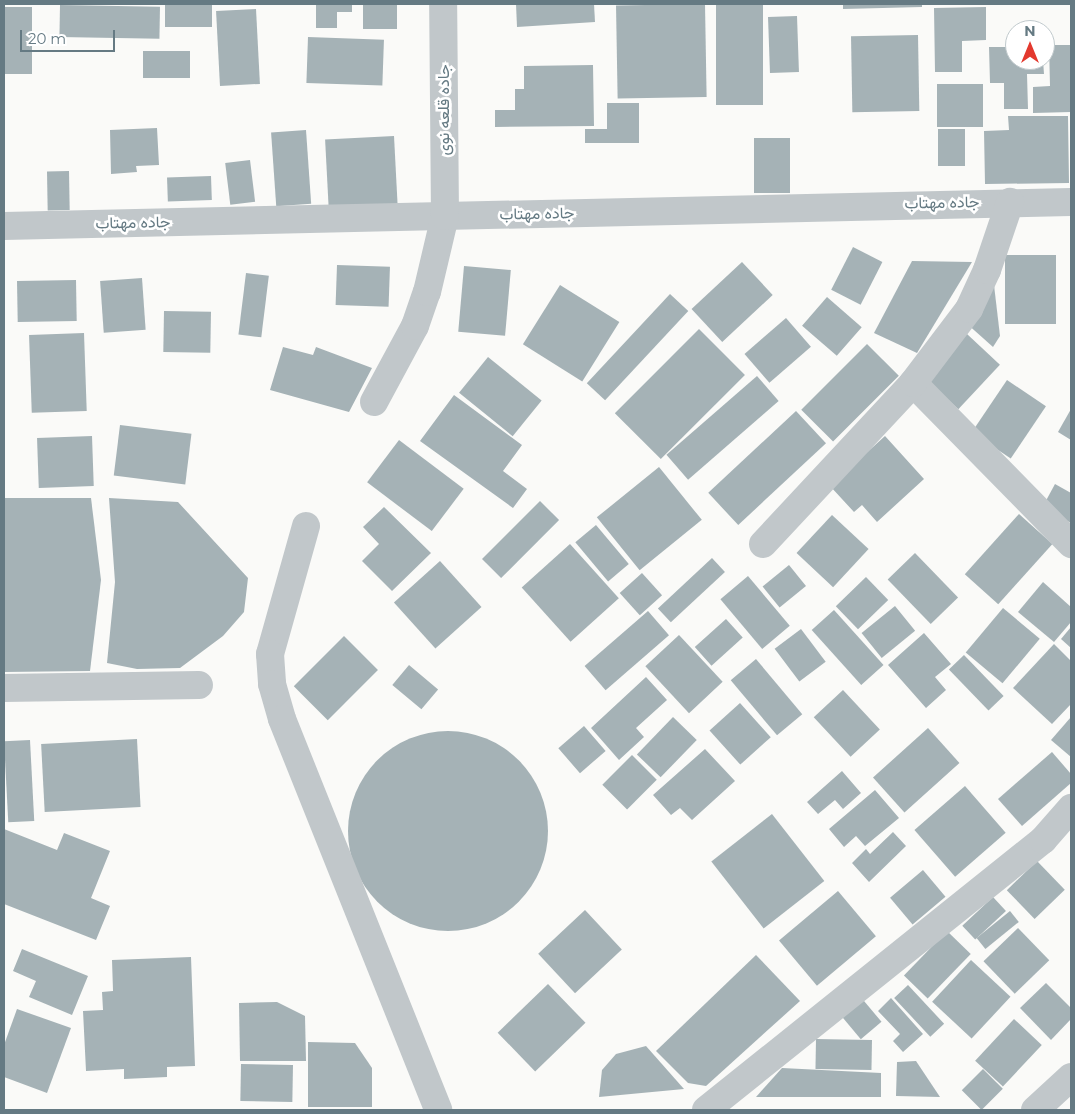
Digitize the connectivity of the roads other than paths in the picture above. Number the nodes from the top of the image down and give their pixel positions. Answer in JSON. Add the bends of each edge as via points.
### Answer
{"nodes":[{"id":1,"x":443,"y":4,"type":"edge"},
{"id":2,"x":1010,"y":202,"type":"junction"},
{"id":3,"x":1071,"y":202,"type":"edge"},
{"id":4,"x":445,"y":216,"type":"junction"},
{"id":5,"x":4,"y":226,"type":"edge"},
{"id":6,"x":912,"y":383,"type":"junction"},
{"id":7,"x":374,"y":402,"type":"dead end"},
{"id":8,"x":306,"y":526,"type":"dead end"},
{"id":9,"x":763,"y":544,"type":"dead end"},
{"id":10,"x":1071,"y":544,"type":"edge"},
{"id":11,"x":199,"y":685,"type":"dead end"},
{"id":12,"x":4,"y":688,"type":"edge"},
{"id":13,"x":1071,"y":808,"type":"edge"},
{"id":14,"x":1071,"y":1077,"type":"edge"},
{"id":15,"x":438,"y":1110,"type":"edge"},
{"id":16,"x":706,"y":1110,"type":"edge"},
{"id":17,"x":1035,"y":1110,"type":"edge"}],
"edges":[{"from":1,"to":4,"type":"street","name":"جاده قلعه نوی"},
{"from":2,"to":3,"type":"street","name":"جاده مهتاب"},
{"from":2,"to":4,"type":"street","name":"جاده مهتاب"},
{"from":2,"to":6,"type":"street","via":[[987,270],[969,309]]},
{"from":4,"to":5,"type":"street","name":"جاده مهتاب"},
{"from":4,"to":7,"type":"street","name":"جاده قلعه نوی","via":[[427,292],[415,326]]},
{"from":6,"to":9,"type":"street"},
{"from":6,"to":10,"type":"street"},
{"from":8,"to":15,"type":"street","via":[[270,654],[272,684],[282,720]]},
{"from":11,"to":12,"type":"street"},
{"from":13,"to":16,"type":"street","via":[[1043,840]]},
{"from":14,"to":17,"type":"street"}]}
